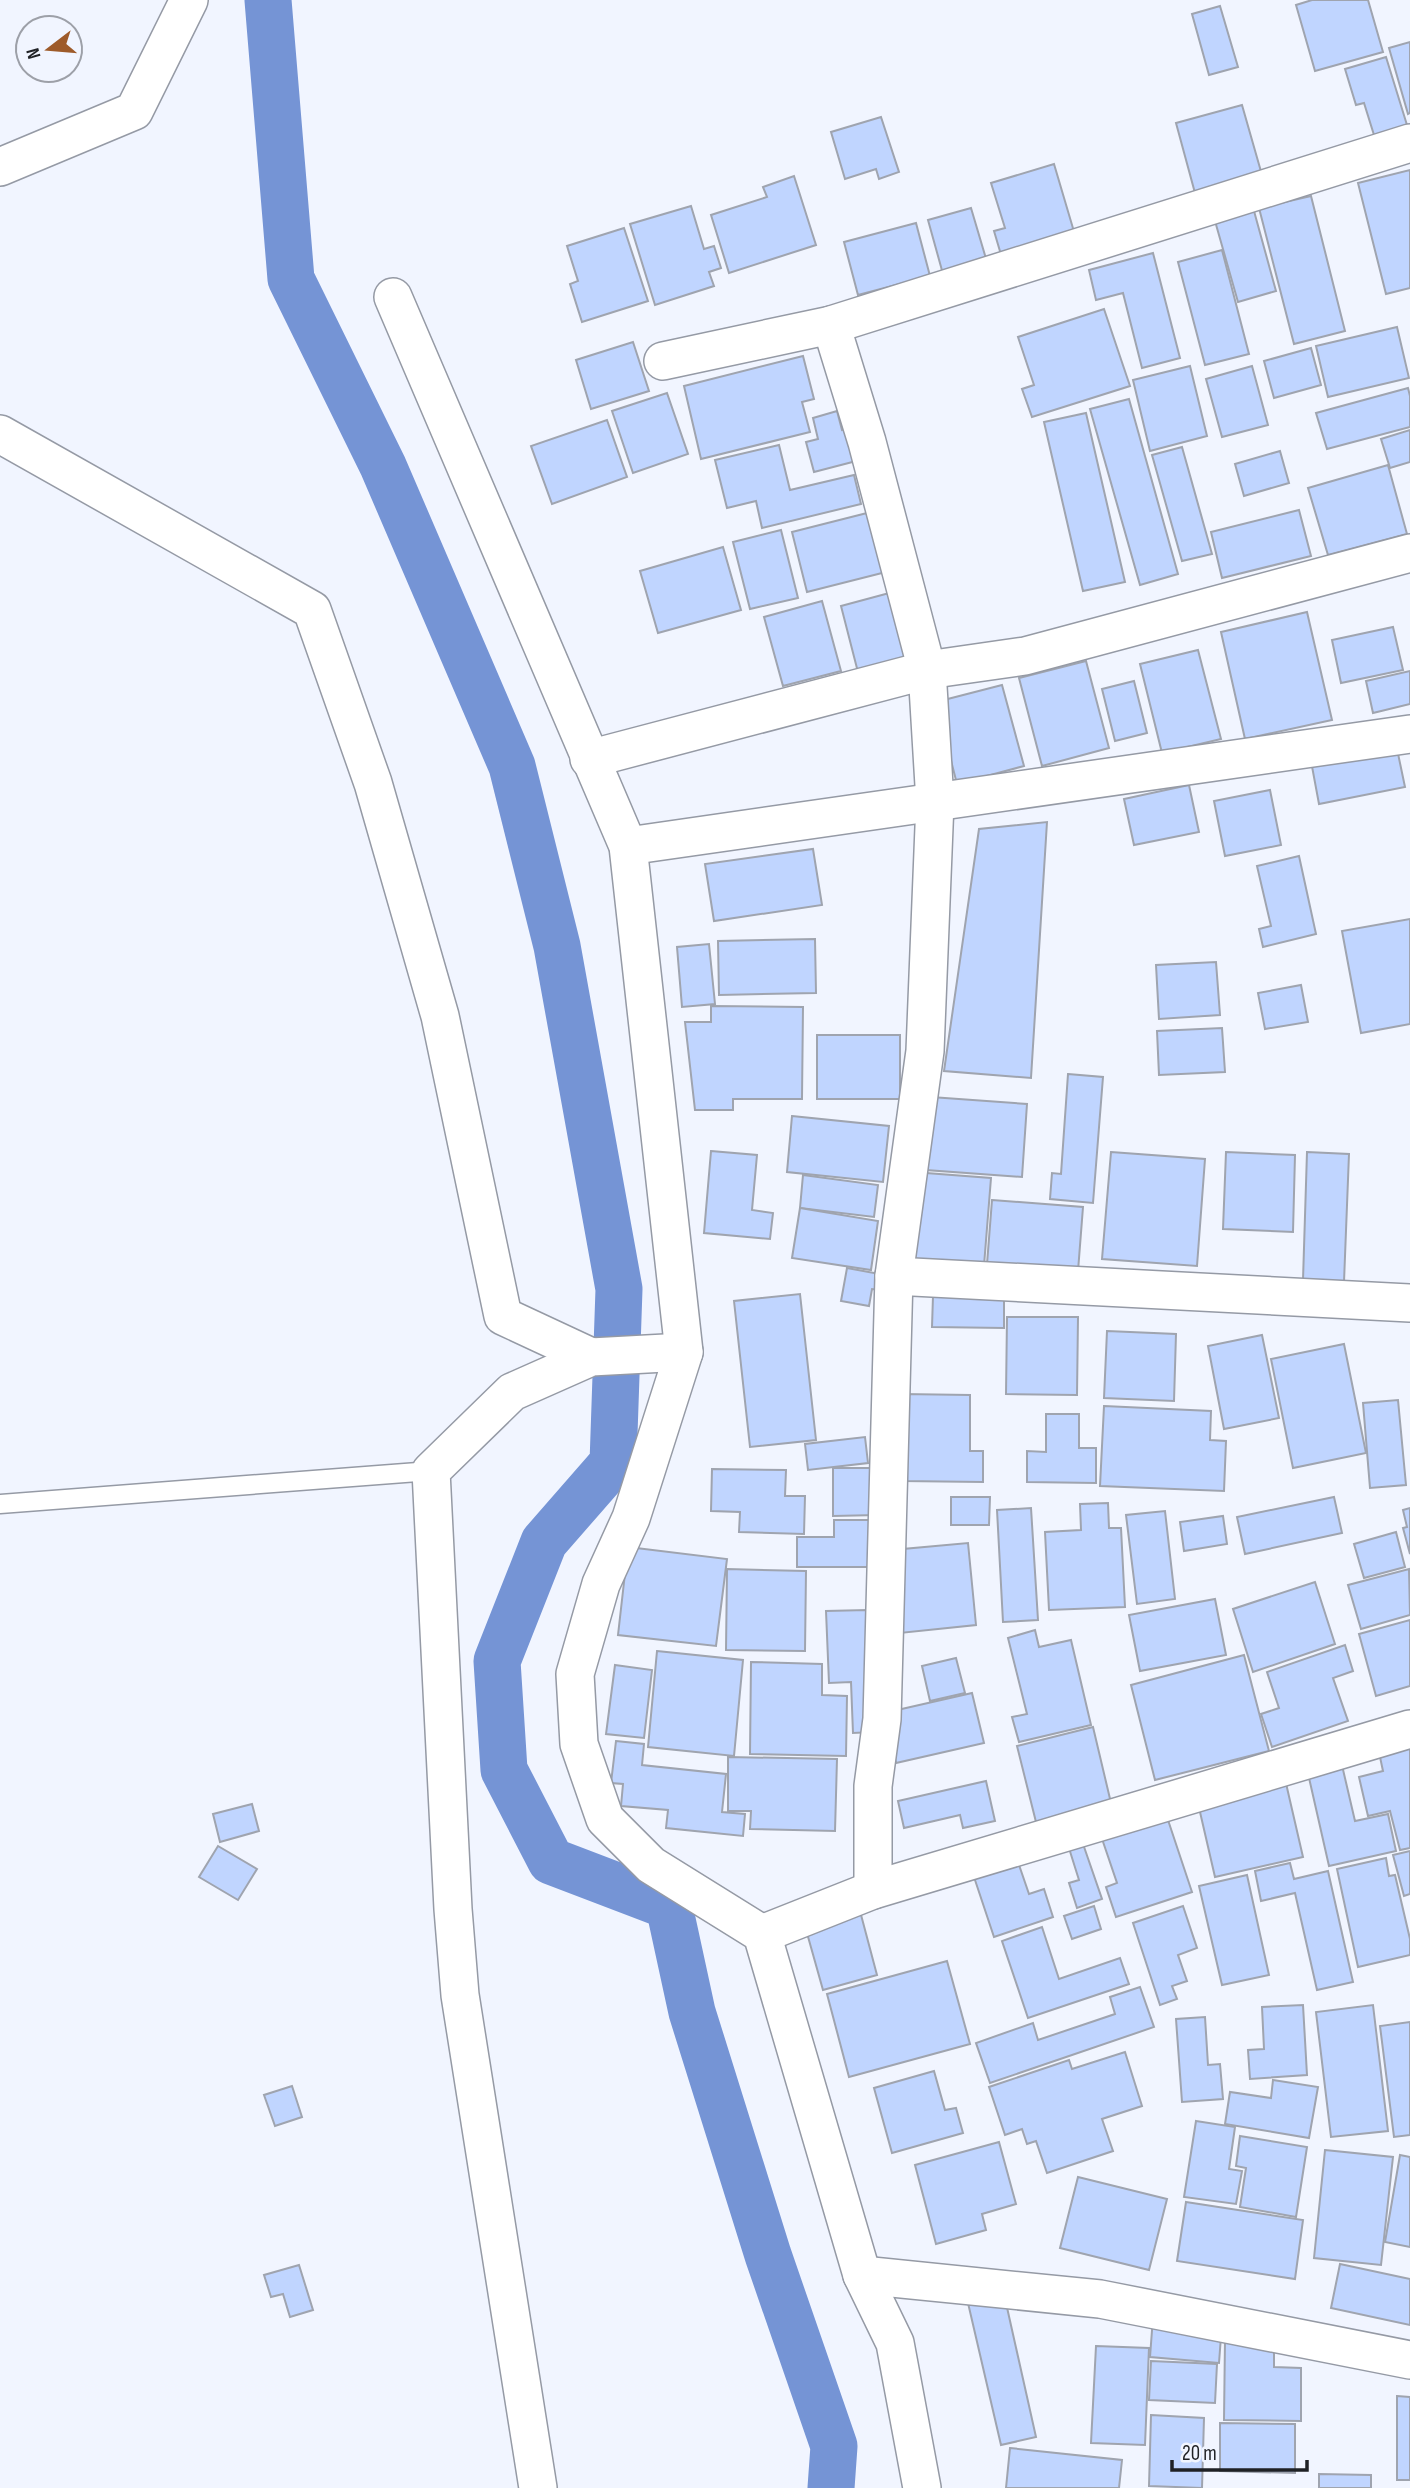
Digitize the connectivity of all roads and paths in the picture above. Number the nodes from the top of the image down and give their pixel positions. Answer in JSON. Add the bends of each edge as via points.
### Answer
{"nodes":[{"id":1,"x":189,"y":0,"type":"edge"},
{"id":2,"x":1410,"y":143,"type":"edge"},
{"id":3,"x":0,"y":167,"type":"edge"},
{"id":4,"x":393,"y":297,"type":"dead end"},
{"id":5,"x":831,"y":325,"type":"junction"},
{"id":6,"x":663,"y":361,"type":"dead end"},
{"id":7,"x":0,"y":434,"type":"edge"},
{"id":8,"x":1410,"y":553,"type":"edge"},
{"id":9,"x":927,"y":670,"type":"junction"},
{"id":10,"x":1410,"y":734,"type":"edge"},
{"id":11,"x":589,"y":759,"type":"junction"},
{"id":12,"x":935,"y":802,"type":"junction"},
{"id":13,"x":628,"y":846,"type":"junction"},
{"id":14,"x":894,"y":1276,"type":"junction"},
{"id":15,"x":1410,"y":1303,"type":"edge"},
{"id":16,"x":684,"y":1352,"type":"junction"},
{"id":17,"x":591,"y":1357,"type":"junction"},
{"id":18,"x":431,"y":1471,"type":"junction"},
{"id":19,"x":0,"y":1504,"type":"edge"},
{"id":20,"x":1410,"y":1729,"type":"edge"},
{"id":21,"x":873,"y":1890,"type":"junction"},
{"id":22,"x":762,"y":1934,"type":"junction"},
{"id":23,"x":862,"y":2275,"type":"junction"},
{"id":24,"x":1410,"y":2360,"type":"edge"},
{"id":25,"x":538,"y":2488,"type":"edge"},
{"id":26,"x":922,"y":2488,"type":"edge"}],
"edges":[{"from":1,"to":3,"type":"street","via":[[134,111]]},
{"from":2,"to":5,"type":"street"},
{"from":4,"to":11,"type":"street"},
{"from":5,"to":6,"type":"street"},
{"from":5,"to":9,"type":"street"},
{"from":7,"to":17,"type":"street","via":[[312,610],[373,783],[440,1016],[503,1316]]},
{"from":8,"to":9,"type":"street","via":[[1025,656]]},
{"from":9,"to":11,"type":"street"},
{"from":9,"to":12,"type":"street"},
{"from":10,"to":12,"type":"street"},
{"from":11,"to":13,"type":"street"},
{"from":12,"to":13,"type":"street"},
{"from":12,"to":14,"type":"street","via":[[925,1051]]},
{"from":13,"to":16,"type":"street"},
{"from":14,"to":15,"type":"street"},
{"from":14,"to":21,"type":"street","via":[[882,1719],[873,1786]]},
{"from":16,"to":17,"type":"street"},
{"from":16,"to":22,"type":"street","via":[[631,1518],[601,1584],[575,1674],[579,1744],[605,1819],[651,1865]]},
{"from":17,"to":18,"type":"street","via":[[512,1392]]},
{"from":18,"to":19,"type":"lane"},
{"from":18,"to":25,"type":"street","via":[[460,1995]]},
{"from":20,"to":21,"type":"street"},
{"from":21,"to":22,"type":"street"},
{"from":22,"to":23,"type":"street"},
{"from":23,"to":24,"type":"street","via":[[1100,2299]]},
{"from":23,"to":26,"type":"street","via":[[895,2343]]}]}
